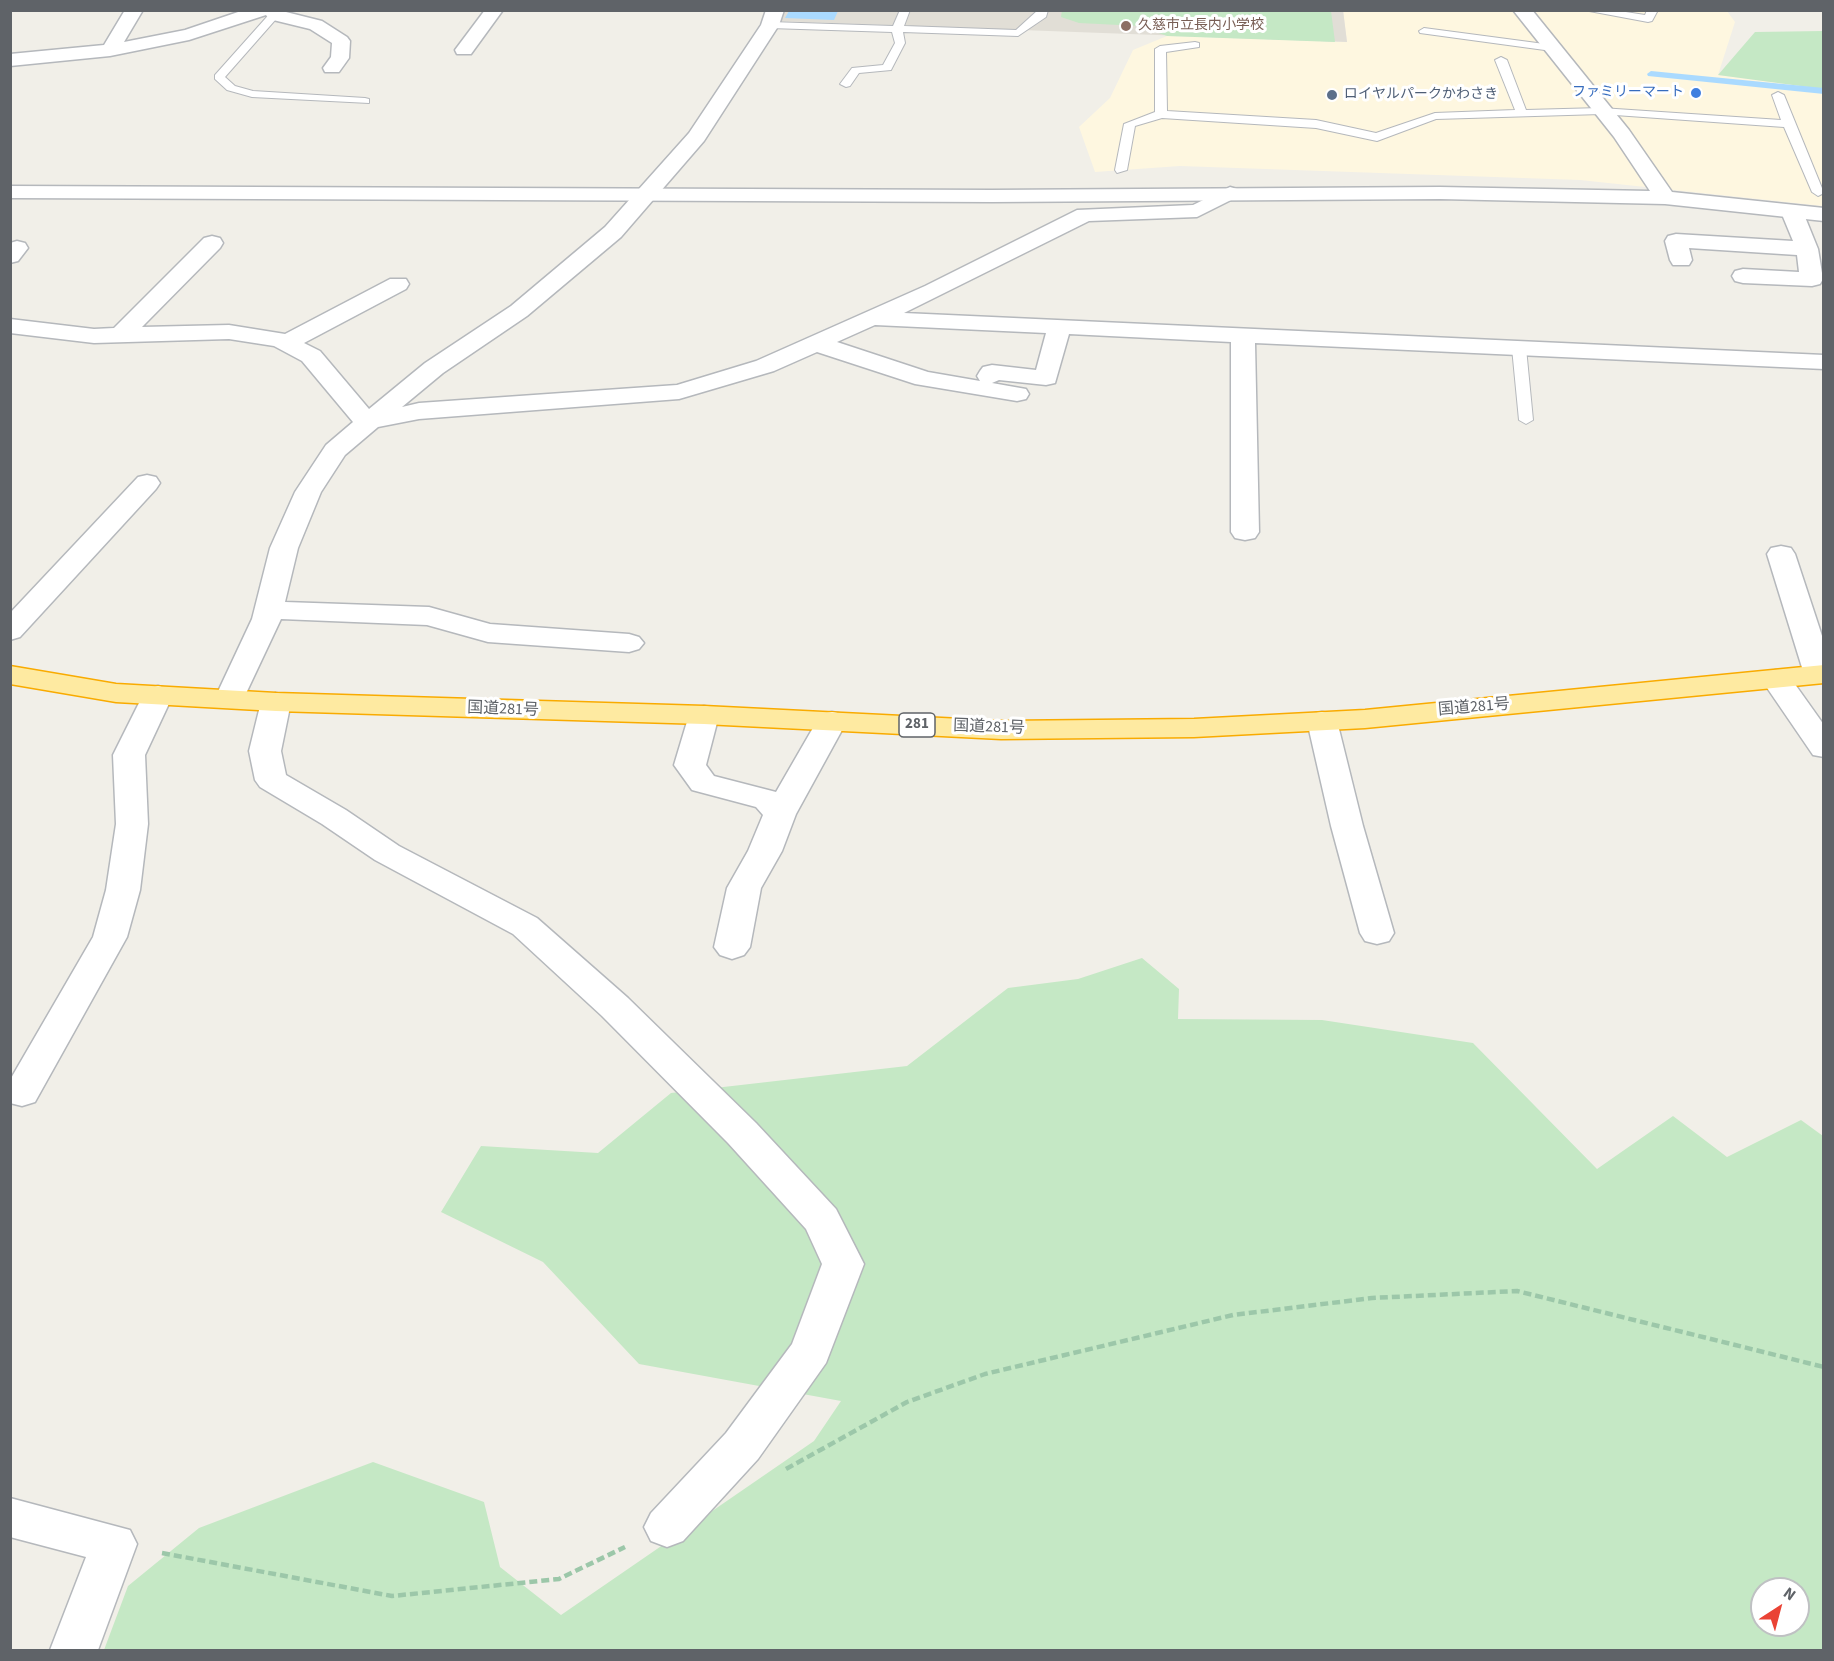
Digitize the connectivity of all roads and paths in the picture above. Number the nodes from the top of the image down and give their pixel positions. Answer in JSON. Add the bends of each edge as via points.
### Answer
{"nodes":[{"id":1,"x":134,"y":10,"type":"edge"},
{"id":2,"x":494,"y":10,"type":"edge"},
{"id":3,"x":905,"y":10,"type":"edge"},
{"id":4,"x":1043,"y":10,"type":"edge"},
{"id":5,"x":1522,"y":10,"type":"edge"},
{"id":6,"x":1588,"y":10,"type":"edge"},
{"id":7,"x":1653,"y":10,"type":"edge"},
{"id":8,"x":272,"y":12,"type":"edge"},
{"id":9,"x":772,"y":18,"type":"edge"},
{"id":10,"x":897,"y":29,"type":"junction"},
{"id":11,"x":1424,"y":31,"type":"dead end"},
{"id":12,"x":1195,"y":45,"type":"dead end"},
{"id":13,"x":1552,"y":48,"type":"junction"},
{"id":14,"x":110,"y":50,"type":"junction"},
{"id":15,"x":464,"y":50,"type":"dead end"},
{"id":16,"x":10,"y":60,"type":"edge"},
{"id":17,"x":1501,"y":60,"type":"dead end"},
{"id":18,"x":332,"y":68,"type":"dead end"},
{"id":19,"x":846,"y":84,"type":"dead end"},
{"id":20,"x":1778,"y":95,"type":"dead end"},
{"id":21,"x":365,"y":101,"type":"dead end"},
{"id":22,"x":1602,"y":111,"type":"junction"},
{"id":23,"x":1522,"y":113,"type":"junction"},
{"id":24,"x":1161,"y":114,"type":"junction"},
{"id":25,"x":1788,"y":124,"type":"junction"},
{"id":26,"x":1120,"y":170,"type":"dead end"},
{"id":27,"x":10,"y":192,"type":"edge"},
{"id":28,"x":1818,"y":192,"type":"dead end"},
{"id":29,"x":1230,"y":193,"type":"junction"},
{"id":30,"x":644,"y":195,"type":"junction"},
{"id":31,"x":1665,"y":198,"type":"junction"},
{"id":32,"x":1792,"y":212,"type":"junction"},
{"id":33,"x":1824,"y":215,"type":"edge"},
{"id":34,"x":212,"y":243,"type":"dead end"},
{"id":35,"x":1807,"y":249,"type":"junction"},
{"id":36,"x":1681,"y":260,"type":"dead end"},
{"id":37,"x":1743,"y":276,"type":"dead end"},
{"id":38,"x":398,"y":284,"type":"dead end"},
{"id":39,"x":868,"y":318,"type":"junction"},
{"id":40,"x":10,"y":326,"type":"edge"},
{"id":41,"x":1059,"y":327,"type":"junction"},
{"id":42,"x":121,"y":335,"type":"junction"},
{"id":43,"x":1243,"y":335,"type":"junction"},
{"id":44,"x":286,"y":343,"type":"junction"},
{"id":45,"x":816,"y":343,"type":"junction"},
{"id":46,"x":1519,"y":348,"type":"junction"},
{"id":47,"x":1824,"y":362,"type":"edge"},
{"id":48,"x":982,"y":388,"type":"junction"},
{"id":49,"x":1017,"y":394,"type":"dead end"},
{"id":50,"x":1526,"y":420,"type":"dead end"},
{"id":51,"x":367,"y":422,"type":"junction"},
{"id":52,"x":147,"y":483,"type":"dead end"},
{"id":53,"x":1245,"y":532,"type":"dead end"},
{"id":54,"x":1781,"y":554,"type":"dead end"},
{"id":55,"x":269,"y":610,"type":"junction"},
{"id":56,"x":10,"y":631,"type":"edge"},
{"id":57,"x":629,"y":643,"type":"dead end"},
{"id":58,"x":1821,"y":674,"type":"edge"},
{"id":59,"x":10,"y":675,"type":"edge"},
{"id":60,"x":1776,"y":679,"type":"junction"},
{"id":61,"x":158,"y":695,"type":"junction"},
{"id":62,"x":230,"y":698,"type":"junction"},
{"id":63,"x":276,"y":702,"type":"junction"},
{"id":64,"x":704,"y":715,"type":"junction"},
{"id":65,"x":832,"y":721,"type":"junction"},
{"id":66,"x":1322,"y":721,"type":"junction"},
{"id":67,"x":1824,"y":748,"type":"edge"},
{"id":68,"x":780,"y":814,"type":"junction"},
{"id":69,"x":1377,"y":933,"type":"dead end"},
{"id":70,"x":732,"y":947,"type":"dead end"},
{"id":71,"x":22,"y":1093,"type":"dead end"},
{"id":72,"x":1824,"y":1367,"type":"edge"},
{"id":73,"x":777,"y":1474,"type":"dead end"},
{"id":74,"x":10,"y":1517,"type":"edge"},
{"id":75,"x":667,"y":1527,"type":"joint"},
{"id":76,"x":114,"y":1544,"type":"junction"},
{"id":77,"x":74,"y":1650,"type":"edge"}],
"edges":[{"from":1,"to":14,"type":"street"},
{"from":2,"to":15,"type":"street"},
{"from":3,"to":10,"type":"lane"},
{"from":4,"to":10,"type":"lane","via":[[1042,15],[1018,33]]},
{"from":5,"to":13,"type":"street"},
{"from":6,"to":7,"type":"lane","via":[[1648,18]]},
{"from":8,"to":14,"type":"street","via":[[189,35]]},
{"from":8,"to":18,"type":"street","via":[[316,25],[341,41],[340,58]]},
{"from":8,"to":21,"type":"lane","via":[[219,76],[231,88],[252,94]]},
{"from":9,"to":10,"type":"lane"},
{"from":9,"to":30,"type":"street","via":[[697,136]]},
{"from":10,"to":19,"type":"lane","via":[[900,43],[887,68],[856,70]]},
{"from":11,"to":13,"type":"lane"},
{"from":12,"to":24,"type":"lane","via":[[1160,49]]},
{"from":13,"to":22,"type":"street"},
{"from":14,"to":16,"type":"street"},
{"from":17,"to":23,"type":"lane"},
{"from":20,"to":25,"type":"lane"},
{"from":22,"to":23,"type":"lane"},
{"from":22,"to":25,"type":"lane"},
{"from":22,"to":31,"type":"street"},
{"from":23,"to":24,"type":"lane","via":[[1436,116],[1377,137],[1316,124]]},
{"from":24,"to":26,"type":"lane","via":[[1130,124]]},
{"from":25,"to":28,"type":"lane"},
{"from":27,"to":30,"type":"street"},
{"from":29,"to":30,"type":"street"},
{"from":29,"to":31,"type":"street"},
{"from":29,"to":39,"type":"street","via":[[1197,211],[1085,215],[1015,252]]},
{"from":30,"to":51,"type":"street","via":[[613,232],[519,311],[434,368]]},
{"from":31,"to":32,"type":"street"},
{"from":32,"to":33,"type":"street"},
{"from":32,"to":35,"type":"street"},
{"from":34,"to":42,"type":"street"},
{"from":35,"to":36,"type":"street","via":[[1676,241]]},
{"from":35,"to":37,"type":"street","via":[[1812,279]]},
{"from":38,"to":44,"type":"street"},
{"from":39,"to":41,"type":"street"},
{"from":39,"to":45,"type":"street"},
{"from":40,"to":42,"type":"street","via":[[94,336]]},
{"from":41,"to":43,"type":"street"},
{"from":41,"to":48,"type":"street","via":[[1046,378],[992,372]]},
{"from":42,"to":44,"type":"street","via":[[229,332]]},
{"from":43,"to":46,"type":"street"},
{"from":43,"to":53,"type":"street"},
{"from":44,"to":51,"type":"street","via":[[311,356]]},
{"from":45,"to":48,"type":"street","via":[[924,380]]},
{"from":45,"to":51,"type":"street","via":[[765,366],[679,392],[419,411]]},
{"from":46,"to":47,"type":"street"},
{"from":46,"to":50,"type":"lane"},
{"from":48,"to":49,"type":"street"},
{"from":51,"to":55,"type":"street","via":[[335,450],[308,492],[284,548]]},
{"from":52,"to":56,"type":"street"},
{"from":54,"to":58,"type":"street"},
{"from":55,"to":57,"type":"street","via":[[429,616],[488,633]]},
{"from":55,"to":62,"type":"street"},
{"from":58,"to":60,"type":"highway","name":"国道281号","number":"281"},
{"from":59,"to":61,"type":"highway","name":"国道281号","number":"281","via":[[116,693]]},
{"from":60,"to":66,"type":"highway","name":"国道281号","number":"281"},
{"from":60,"to":67,"type":"street"},
{"from":61,"to":62,"type":"highway","name":"国道281号","number":"281"},
{"from":61,"to":71,"type":"street","via":[[129,755],[132,824],[123,890],[110,937]]},
{"from":62,"to":63,"type":"highway","name":"国道281号","number":"281"},
{"from":63,"to":64,"type":"highway","name":"国道281号","number":"281"},
{"from":63,"to":75,"type":"street","via":[[265,751],[271,780],[334,816],[387,853],[525,926],[615,1007],[742,1133],[822,1220],[843,1264],[811,1351],[742,1446]]},
{"from":64,"to":65,"type":"highway","name":"国道281号","number":"281"},
{"from":64,"to":68,"type":"street","via":[[690,765],[703,783],[768,800]]},
{"from":65,"to":66,"type":"highway","name":"国道281号","number":"281","via":[[1001,730],[1194,728]]},
{"from":65,"to":68,"type":"street"},
{"from":66,"to":69,"type":"street"},
{"from":68,"to":70,"type":"street","via":[[744,888]]},
{"from":72,"to":73,"type":"path","via":[[1517,1291],[1372,1299],[1233,1315],[985,1374],[907,1402]]},
{"from":74,"to":76,"type":"street"},
{"from":75,"to":76,"type":"path","via":[[558,1579],[392,1596]]},
{"from":76,"to":77,"type":"street"}]}
